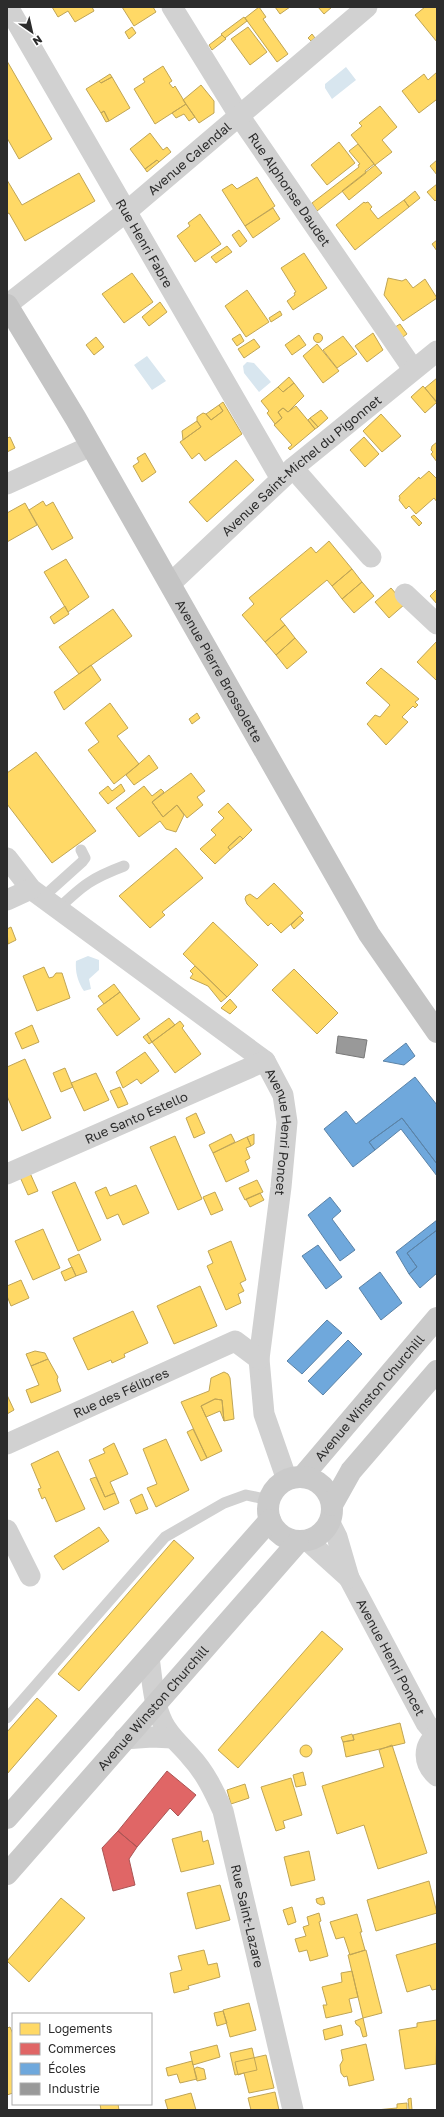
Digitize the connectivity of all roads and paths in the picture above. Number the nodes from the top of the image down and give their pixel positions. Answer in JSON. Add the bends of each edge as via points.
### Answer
{"nodes":[{"id":1,"x":8,"y":7,"type":"edge"},
{"id":2,"x":172,"y":7,"type":"edge"},
{"id":3,"x":367,"y":7,"type":"edge"},
{"id":4,"x":240,"y":117,"type":"junction"},
{"id":5,"x":126,"y":212,"type":"junction"},
{"id":6,"x":7,"y":305,"type":"edge"},
{"id":7,"x":437,"y":351,"type":"edge"},
{"id":8,"x":413,"y":369,"type":"junction"},
{"id":9,"x":91,"y":446,"type":"junction"},
{"id":10,"x":287,"y":473,"type":"junction"},
{"id":11,"x":7,"y":484,"type":"edge"},
{"id":12,"x":371,"y":557,"type":"dead end"},
{"id":13,"x":170,"y":584,"type":"junction"},
{"id":14,"x":404,"y":594,"type":"dead end"},
{"id":15,"x":437,"y":624,"type":"edge"},
{"id":16,"x":81,"y":850,"type":"dead end"},
{"id":17,"x":7,"y":858,"type":"edge"},
{"id":18,"x":124,"y":866,"type":"dead end"},
{"id":19,"x":44,"y":899,"type":"junction"},
{"id":20,"x":7,"y":900,"type":"edge"},
{"id":21,"x":437,"y":1032,"type":"edge"},
{"id":22,"x":265,"y":1061,"type":"junction"},
{"id":23,"x":7,"y":1174,"type":"edge"},
{"id":24,"x":266,"y":1308,"type":"junction"},
{"id":25,"x":437,"y":1318,"type":"edge"},
{"id":26,"x":235,"y":1341,"type":"junction"},
{"id":27,"x":259,"y":1359,"type":"junction"},
{"id":28,"x":437,"y":1371,"type":"edge"},
{"id":29,"x":7,"y":1444,"type":"edge"},
{"id":30,"x":294,"y":1479,"type":"junction"},
{"id":31,"x":270,"y":1510,"type":"junction"},
{"id":32,"x":331,"y":1514,"type":"junction"},
{"id":33,"x":7,"y":1530,"type":"edge"},
{"id":34,"x":303,"y":1541,"type":"junction"},
{"id":35,"x":30,"y":1576,"type":"dead end"},
{"id":36,"x":349,"y":1578,"type":"junction"},
{"id":37,"x":149,"y":1657,"type":"junction"},
{"id":38,"x":156,"y":1703,"type":"junction"},
{"id":39,"x":7,"y":1718,"type":"edge"},
{"id":40,"x":436,"y":1735,"type":"edge"},
{"id":41,"x":172,"y":1738,"type":"junction"},
{"id":42,"x":124,"y":1739,"type":"junction"},
{"id":43,"x":437,"y":1776,"type":"edge"},
{"id":44,"x":7,"y":1818,"type":"edge"},
{"id":45,"x":7,"y":1874,"type":"edge"},
{"id":46,"x":293,"y":2110,"type":"edge"}],
"edges":[{"from":1,"to":5,"type":"street","name":"Rue Henri Fabre"},
{"from":2,"to":4,"type":"street","name":"Rue Alphonse Daudet"},
{"from":3,"to":4,"type":"street","name":"Avenue Calendal"},
{"from":4,"to":5,"type":"street","name":"Avenue Calendal"},
{"from":4,"to":8,"type":"street","name":"Rue Alphonse Daudet"},
{"from":5,"to":6,"type":"street","name":"Avenue Calendal"},
{"from":5,"to":10,"type":"street","name":"Rue Henri Fabre"},
{"from":6,"to":9,"type":"main road","name":"Avenue Pierre Brossolette"},
{"from":7,"to":8,"type":"street","name":"Avenue Saint-Michel du Pigonnet"},
{"from":8,"to":10,"type":"street","name":"Avenue Saint-Michel du Pigonnet"},
{"from":9,"to":11,"type":"street"},
{"from":9,"to":13,"type":"main road","name":"Avenue Pierre Brossolette"},
{"from":10,"to":12,"type":"street","name":"Rue Henri Fabre"},
{"from":10,"to":13,"type":"street","name":"Avenue Saint-Michel du Pigonnet"},
{"from":13,"to":21,"type":"main road","name":"Avenue Pierre Brossolette","via":[[369,934]]},
{"from":14,"to":15,"type":"street"},
{"from":16,"to":19,"type":"lane","via":[[85,858],[82,862]]},
{"from":17,"to":19,"type":"street","name":"Avenue Henri Poncet"},
{"from":18,"to":19,"type":"lane","via":[[98,876],[82,886]]},
{"from":19,"to":20,"type":"street"},
{"from":19,"to":22,"type":"street","name":"Avenue Henri Poncet"},
{"from":22,"to":23,"type":"street","name":"Rue Santo Estello"},
{"from":22,"to":24,"type":"street","name":"Avenue Henri Poncet","via":[[283,1095],[287,1122]]},
{"from":24,"to":26,"type":"street","name":"Rue des Félibres"},
{"from":24,"to":27,"type":"street","name":"Avenue Henri Poncet"},
{"from":25,"to":30,"type":"street","name":"Avenue Winston Churchill"},
{"from":26,"to":27,"type":"street"},
{"from":26,"to":29,"type":"street","name":"Rue des Félibres"},
{"from":27,"to":30,"type":"street","name":"Avenue Henri Poncet","via":[[264,1414]]},
{"from":28,"to":32,"type":"street","via":[[351,1471]]},
{"from":30,"to":31,"type":"street","via":[[279,1485]]},
{"from":30,"to":32,"type":"street","via":[[314,1480],[323,1487]]},
{"from":31,"to":34,"type":"street","via":[[274,1529],[285,1538]]},
{"from":31,"to":37,"type":"street"},
{"from":31,"to":39,"type":"lane","via":[[246,1495],[165,1536]]},
{"from":32,"to":34,"type":"street","via":[[321,1534]]},
{"from":32,"to":36,"type":"street","name":"Avenue Henri Poncet"},
{"from":33,"to":35,"type":"street"},
{"from":34,"to":36,"type":"street","name":"Avenue Henri Poncet"},
{"from":34,"to":38,"type":"street","name":"Avenue Winston Churchill"},
{"from":36,"to":40,"type":"street","name":"Avenue Henri Poncet","via":[[426,1724]]},
{"from":37,"to":38,"type":"street","name":"Rue Saint-Lazare"},
{"from":37,"to":44,"type":"street"},
{"from":38,"to":41,"type":"street","name":"Rue Saint-Lazare","via":[[162,1722]]},
{"from":38,"to":42,"type":"street","name":"Avenue Winston Churchill"},
{"from":40,"to":43,"type":"street","via":[[430,1741],[425,1756],[427,1764]]},
{"from":41,"to":42,"type":"street"},
{"from":41,"to":46,"type":"street","name":"Rue Saint-Lazare","via":[[208,1778],[223,1811]]},
{"from":42,"to":45,"type":"street","name":"Avenue Winston Churchill"}]}
